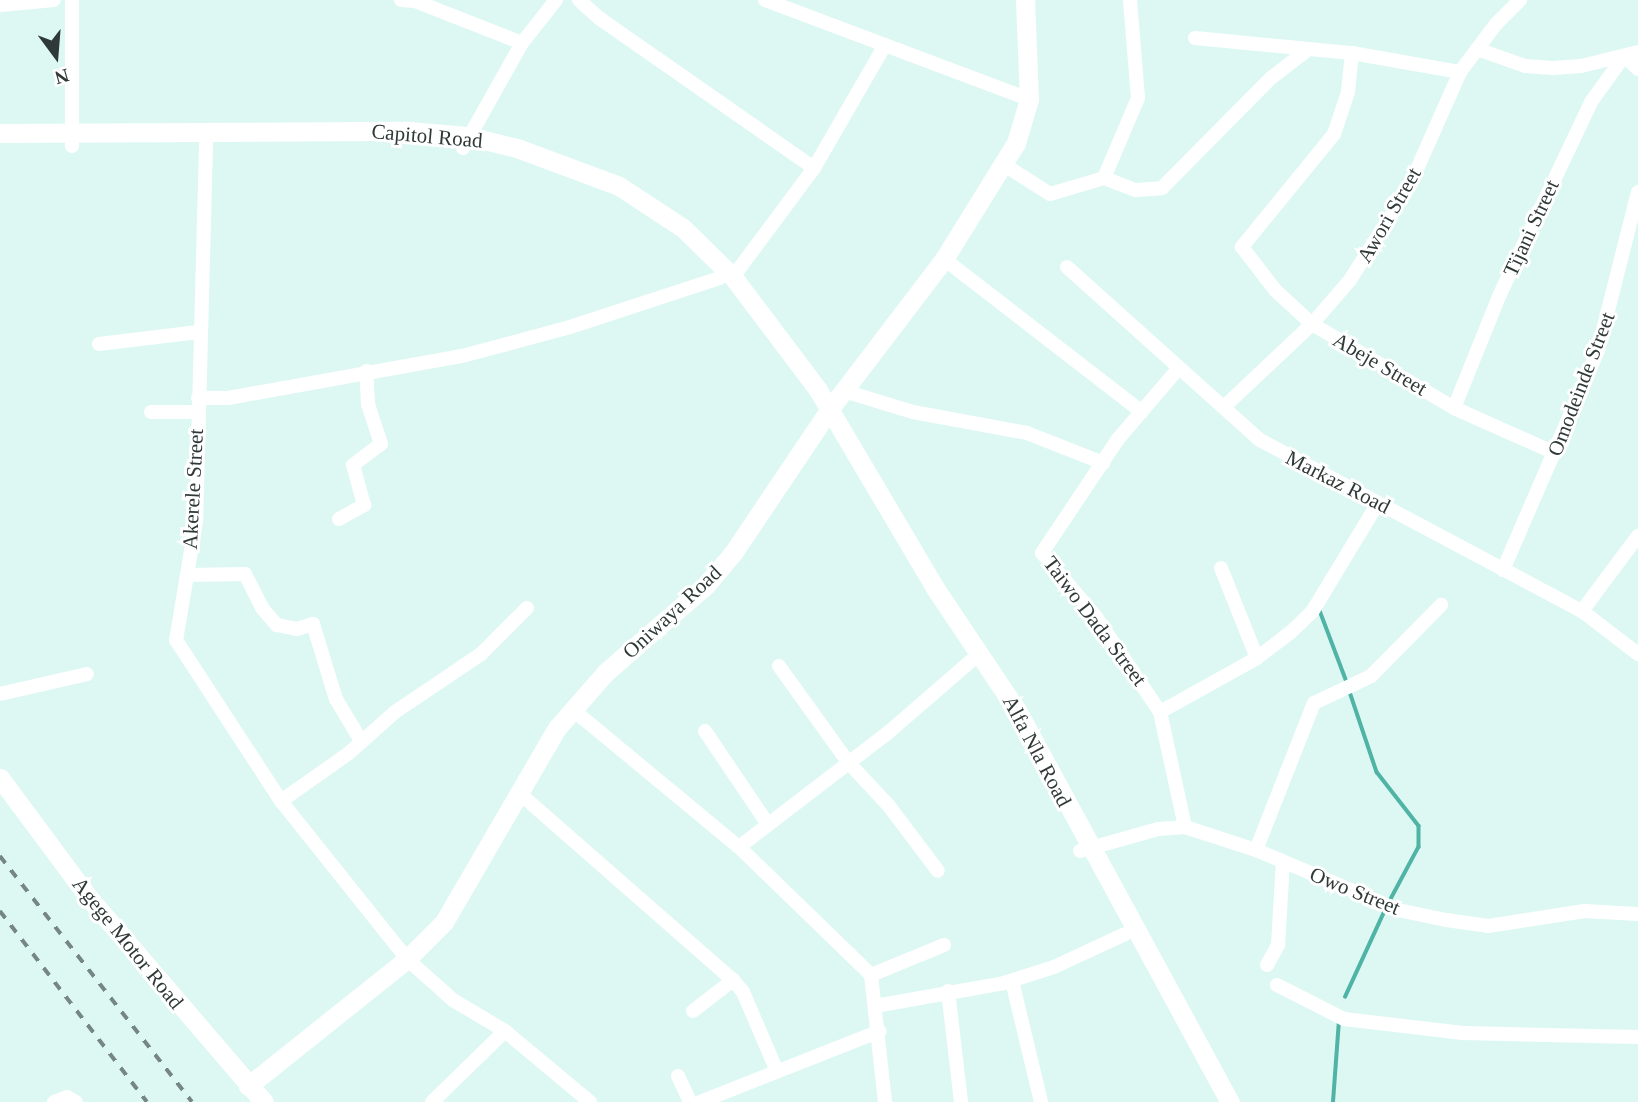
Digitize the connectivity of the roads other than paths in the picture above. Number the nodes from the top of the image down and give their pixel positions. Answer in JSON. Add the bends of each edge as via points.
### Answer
{"nodes":[{"id":1,"x":54,"y":0,"type":"edge"},
{"id":2,"x":72,"y":0,"type":"edge"},
{"id":3,"x":410,"y":0,"type":"edge"},
{"id":4,"x":556,"y":0,"type":"edge"},
{"id":5,"x":579,"y":0,"type":"edge"},
{"id":6,"x":765,"y":0,"type":"edge"},
{"id":7,"x":1025,"y":0,"type":"edge"},
{"id":8,"x":1130,"y":0,"type":"edge"},
{"id":9,"x":1520,"y":0,"type":"edge"},
{"id":10,"x":0,"y":5,"type":"edge"},
{"id":11,"x":1195,"y":38,"type":"dead end"},
{"id":12,"x":522,"y":43,"type":"junction"},
{"id":13,"x":885,"y":45,"type":"junction"},
{"id":14,"x":1477,"y":49,"type":"junction"},
{"id":15,"x":1306,"y":51,"type":"junction"},
{"id":16,"x":1352,"y":53,"type":"junction"},
{"id":17,"x":1631,"y":54,"type":"edge"},
{"id":18,"x":1638,"y":69,"type":"edge"},
{"id":19,"x":1460,"y":72,"type":"junction"},
{"id":20,"x":1029,"y":99,"type":"junction"},
{"id":21,"x":0,"y":133,"type":"edge"},
{"id":22,"x":73,"y":139,"type":"junction"},
{"id":23,"x":465,"y":142,"type":"junction"},
{"id":24,"x":206,"y":144,"type":"junction"},
{"id":25,"x":0,"y":146,"type":"edge"},
{"id":26,"x":1006,"y":166,"type":"junction"},
{"id":27,"x":814,"y":168,"type":"junction"},
{"id":28,"x":1104,"y":178,"type":"junction"},
{"id":29,"x":1638,"y":192,"type":"edge"},
{"id":30,"x":944,"y":259,"type":"junction"},
{"id":31,"x":1067,"y":267,"type":"dead end"},
{"id":32,"x":727,"y":278,"type":"junction"},
{"id":33,"x":1312,"y":324,"type":"junction"},
{"id":34,"x":198,"y":332,"type":"junction"},
{"id":35,"x":99,"y":344,"type":"dead end"},
{"id":36,"x":1178,"y":369,"type":"junction"},
{"id":37,"x":366,"y":371,"type":"junction"},
{"id":38,"x":844,"y":391,"type":"junction"},
{"id":39,"x":197,"y":405,"type":"junction"},
{"id":40,"x":1225,"y":406,"type":"junction"},
{"id":41,"x":1454,"y":408,"type":"junction"},
{"id":42,"x":151,"y":411,"type":"dead end"},
{"id":43,"x":1142,"y":412,"type":"junction"},
{"id":44,"x":826,"y":415,"type":"junction"},
{"id":45,"x":1555,"y":453,"type":"junction"},
{"id":46,"x":1103,"y":463,"type":"junction"},
{"id":47,"x":1378,"y":503,"type":"junction"},
{"id":48,"x":339,"y":519,"type":"dead end"},
{"id":49,"x":1638,"y":536,"type":"edge"},
{"id":50,"x":1221,"y":568,"type":"dead end"},
{"id":51,"x":1503,"y":570,"type":"junction"},
{"id":52,"x":187,"y":575,"type":"junction"},
{"id":53,"x":1441,"y":605,"type":"dead end"},
{"id":54,"x":527,"y":608,"type":"dead end"},
{"id":55,"x":1582,"y":611,"type":"junction"},
{"id":56,"x":1638,"y":654,"type":"edge"},
{"id":57,"x":976,"y":656,"type":"junction"},
{"id":58,"x":1257,"y":658,"type":"junction"},
{"id":59,"x":779,"y":666,"type":"dead end"},
{"id":60,"x":87,"y":674,"type":"dead end"},
{"id":61,"x":0,"y":694,"type":"edge"},
{"id":62,"x":572,"y":709,"type":"junction"},
{"id":63,"x":1160,"y":712,"type":"junction"},
{"id":64,"x":705,"y":731,"type":"dead end"},
{"id":65,"x":360,"y":739,"type":"junction"},
{"id":66,"x":848,"y":762,"type":"junction"},
{"id":67,"x":0,"y":778,"type":"edge"},
{"id":68,"x":518,"y":792,"type":"junction"},
{"id":69,"x":281,"y":801,"type":"junction"},
{"id":70,"x":766,"y":823,"type":"junction"},
{"id":71,"x":1185,"y":827,"type":"junction"},
{"id":72,"x":739,"y":847,"type":"junction"},
{"id":73,"x":1085,"y":849,"type":"junction"},
{"id":74,"x":1256,"y":850,"type":"junction"},
{"id":75,"x":1283,"y":861,"type":"junction"},
{"id":76,"x":938,"y":871,"type":"dead end"},
{"id":77,"x":1638,"y":914,"type":"edge"},
{"id":78,"x":1125,"y":934,"type":"junction"},
{"id":79,"x":944,"y":945,"type":"dead end"},
{"id":80,"x":407,"y":959,"type":"junction"},
{"id":81,"x":1267,"y":965,"type":"dead end"},
{"id":82,"x":872,"y":975,"type":"junction"},
{"id":83,"x":733,"y":980,"type":"junction"},
{"id":84,"x":1012,"y":981,"type":"junction"},
{"id":85,"x":1277,"y":985,"type":"dead end"},
{"id":86,"x":947,"y":991,"type":"junction"},
{"id":87,"x":875,"y":1006,"type":"junction"},
{"id":88,"x":693,"y":1011,"type":"dead end"},
{"id":89,"x":505,"y":1031,"type":"junction"},
{"id":90,"x":880,"y":1031,"type":"junction"},
{"id":91,"x":1638,"y":1037,"type":"edge"},
{"id":92,"x":776,"y":1069,"type":"junction"},
{"id":93,"x":678,"y":1076,"type":"dead end"},
{"id":94,"x":248,"y":1086,"type":"junction"},
{"id":95,"x":74,"y":1099,"type":"edge"},
{"id":96,"x":54,"y":1102,"type":"edge"},
{"id":97,"x":264,"y":1102,"type":"edge"},
{"id":98,"x":432,"y":1102,"type":"edge"},
{"id":99,"x":590,"y":1102,"type":"edge"},
{"id":100,"x":690,"y":1102,"type":"edge"},
{"id":101,"x":700,"y":1102,"type":"edge"},
{"id":102,"x":885,"y":1102,"type":"edge"},
{"id":103,"x":961,"y":1102,"type":"edge"},
{"id":104,"x":1041,"y":1102,"type":"edge"},
{"id":105,"x":1218,"y":1102,"type":"edge"},
{"id":106,"x":1230,"y":1102,"type":"edge"}],
"edges":[{"from":1,"to":10,"type":"street"},
{"from":2,"to":22,"type":"street"},
{"from":3,"to":12,"type":"street"},
{"from":4,"to":12,"type":"street"},
{"from":5,"to":27,"type":"street","via":[[598,18]]},
{"from":6,"to":13,"type":"street"},
{"from":7,"to":20,"type":"main road","name":"Oniwaya Road"},
{"from":8,"to":28,"type":"street","via":[[1138,98]]},
{"from":9,"to":14,"type":"street","name":"Awori Street"},
{"from":11,"to":15,"type":"street"},
{"from":12,"to":23,"type":"street"},
{"from":13,"to":20,"type":"street"},
{"from":13,"to":27,"type":"street"},
{"from":14,"to":17,"type":"street","via":[[1525,66],[1553,68]]},
{"from":14,"to":19,"type":"street","name":"Awori Street"},
{"from":15,"to":16,"type":"street"},
{"from":15,"to":28,"type":"street","via":[[1271,78],[1173,182],[1150,191]]},
{"from":16,"to":19,"type":"street"},
{"from":16,"to":33,"type":"street","name":"Abeje Street","via":[[1348,92],[1334,134],[1242,247],[1275,290]]},
{"from":17,"to":18,"type":"street"},
{"from":17,"to":41,"type":"street","name":"Tijani Street","via":[[1591,102],[1500,295]]},
{"from":19,"to":33,"type":"street","name":"Awori Street","via":[[1410,185],[1350,279]]},
{"from":20,"to":26,"type":"main road","name":"Oniwaya Road"},
{"from":21,"to":22,"type":"main road","name":"Capitol Road"},
{"from":22,"to":23,"type":"main road","name":"Capitol Road","via":[[409,131]]},
{"from":22,"to":24,"type":"main road","name":"Capitol Road"},
{"from":22,"to":25,"type":"main road","name":"Capitol Road"},
{"from":23,"to":24,"type":"main road","name":"Capitol Road"},
{"from":23,"to":32,"type":"main road","name":"Capitol Road","via":[[517,148],[618,186],[683,228]]},
{"from":24,"to":34,"type":"street","name":"Akerele Street"},
{"from":26,"to":28,"type":"street","via":[[1050,194]]},
{"from":26,"to":30,"type":"main road","name":"Oniwaya Road"},
{"from":27,"to":32,"type":"street"},
{"from":29,"to":45,"type":"street","name":"Omodeinde Street","via":[[1609,317]]},
{"from":30,"to":38,"type":"main road","name":"Oniwaya Road"},
{"from":30,"to":43,"type":"street"},
{"from":31,"to":36,"type":"street","name":"Markaz Road"},
{"from":32,"to":37,"type":"street","via":[[503,347]]},
{"from":32,"to":44,"type":"main road","name":"Capitol Road"},
{"from":33,"to":40,"type":"street","name":"Awori Street"},
{"from":33,"to":41,"type":"street","name":"Abeje Street"},
{"from":34,"to":35,"type":"street"},
{"from":34,"to":39,"type":"street","name":"Akerele Street"},
{"from":36,"to":40,"type":"street","name":"Markaz Road"},
{"from":36,"to":43,"type":"street","name":"Taiwo Dada Street"},
{"from":37,"to":39,"type":"street"},
{"from":37,"to":48,"type":"street","via":[[368,404],[381,444],[353,465],[364,505]]},
{"from":38,"to":44,"type":"main road","name":"Oniwaya Road"},
{"from":38,"to":46,"type":"street","via":[[913,412],[1027,433]]},
{"from":39,"to":42,"type":"street"},
{"from":39,"to":52,"type":"street","name":"Akerele Street","via":[[196,521]]},
{"from":40,"to":47,"type":"street","name":"Markaz Road","via":[[1281,453]]},
{"from":41,"to":45,"type":"street","name":"Abeje Street"},
{"from":43,"to":46,"type":"street","name":"Taiwo Dada Street"},
{"from":44,"to":57,"type":"main road","name":"Alfa Nla Road"},
{"from":44,"to":62,"type":"main road","name":"Oniwaya Road","via":[[758,520],[705,586]]},
{"from":45,"to":51,"type":"street","name":"Omodeinde Street"},
{"from":46,"to":63,"type":"street","name":"Taiwo Dada Street","via":[[1042,556],[1096,617]]},
{"from":47,"to":51,"type":"street","name":"Markaz Road"},
{"from":47,"to":58,"type":"street","via":[[1312,612]]},
{"from":49,"to":55,"type":"street"},
{"from":50,"to":58,"type":"street"},
{"from":51,"to":55,"type":"street","name":"Markaz Road"},
{"from":52,"to":65,"type":"street","via":[[245,574],[262,608],[277,625],[297,629],[313,624],[336,699]]},
{"from":52,"to":69,"type":"street","name":"Akerele Street","via":[[176,640]]},
{"from":53,"to":74,"type":"street","via":[[1371,676],[1314,703]]},
{"from":54,"to":65,"type":"street","via":[[481,653]]},
{"from":55,"to":56,"type":"street","name":"Markaz Road","via":[[1610,628]]},
{"from":57,"to":66,"type":"street"},
{"from":57,"to":73,"type":"main road","name":"Alfa Nla Road"},
{"from":58,"to":63,"type":"street"},
{"from":59,"to":66,"type":"street"},
{"from":60,"to":61,"type":"street"},
{"from":62,"to":68,"type":"main road","name":"Oniwaya Road"},
{"from":62,"to":72,"type":"street"},
{"from":63,"to":71,"type":"street","name":"Taiwo Dada Street"},
{"from":64,"to":70,"type":"street"},
{"from":65,"to":69,"type":"street","via":[[349,753]]},
{"from":66,"to":70,"type":"street"},
{"from":66,"to":76,"type":"street","via":[[889,806]]},
{"from":67,"to":94,"type":"main road","name":"Agege Motor Road","via":[[89,898]]},
{"from":68,"to":80,"type":"main road","name":"Oniwaya Road","via":[[457,905]]},
{"from":68,"to":83,"type":"street"},
{"from":69,"to":80,"type":"street","name":"Akerele Street"},
{"from":70,"to":72,"type":"street"},
{"from":71,"to":73,"type":"street","name":"Owo Street"},
{"from":71,"to":74,"type":"street","name":"Owo Street"},
{"from":72,"to":82,"type":"street"},
{"from":73,"to":78,"type":"main road","name":"Alfa Nla Road"},
{"from":73,"to":106,"type":"main road","name":"Alfa Nla Road"},
{"from":74,"to":75,"type":"street","name":"Owo Street"},
{"from":75,"to":77,"type":"street","name":"Owo Street","via":[[1398,910],[1488,926],[1585,911]]},
{"from":75,"to":81,"type":"street","via":[[1278,945]]},
{"from":78,"to":84,"type":"street"},
{"from":78,"to":105,"type":"main road","name":"Alfa Nla Road"},
{"from":79,"to":82,"type":"street"},
{"from":80,"to":89,"type":"street","name":"Akerele Street","via":[[453,1000]]},
{"from":80,"to":94,"type":"main road","name":"Oniwaya Road"},
{"from":82,"to":87,"type":"street"},
{"from":83,"to":88,"type":"street"},
{"from":83,"to":92,"type":"street","via":[[743,992]]},
{"from":84,"to":86,"type":"street"},
{"from":84,"to":104,"type":"street"},
{"from":85,"to":91,"type":"street","via":[[1344,1018],[1463,1033]]},
{"from":86,"to":87,"type":"street"},
{"from":86,"to":103,"type":"street"},
{"from":87,"to":90,"type":"street"},
{"from":89,"to":98,"type":"street"},
{"from":89,"to":99,"type":"street","name":"Akerele Street"},
{"from":90,"to":92,"type":"street"},
{"from":90,"to":102,"type":"street"},
{"from":92,"to":101,"type":"street"},
{"from":93,"to":100,"type":"street"},
{"from":94,"to":97,"type":"main road","name":"Agege Motor Road"},
{"from":95,"to":96,"type":"street"}]}
